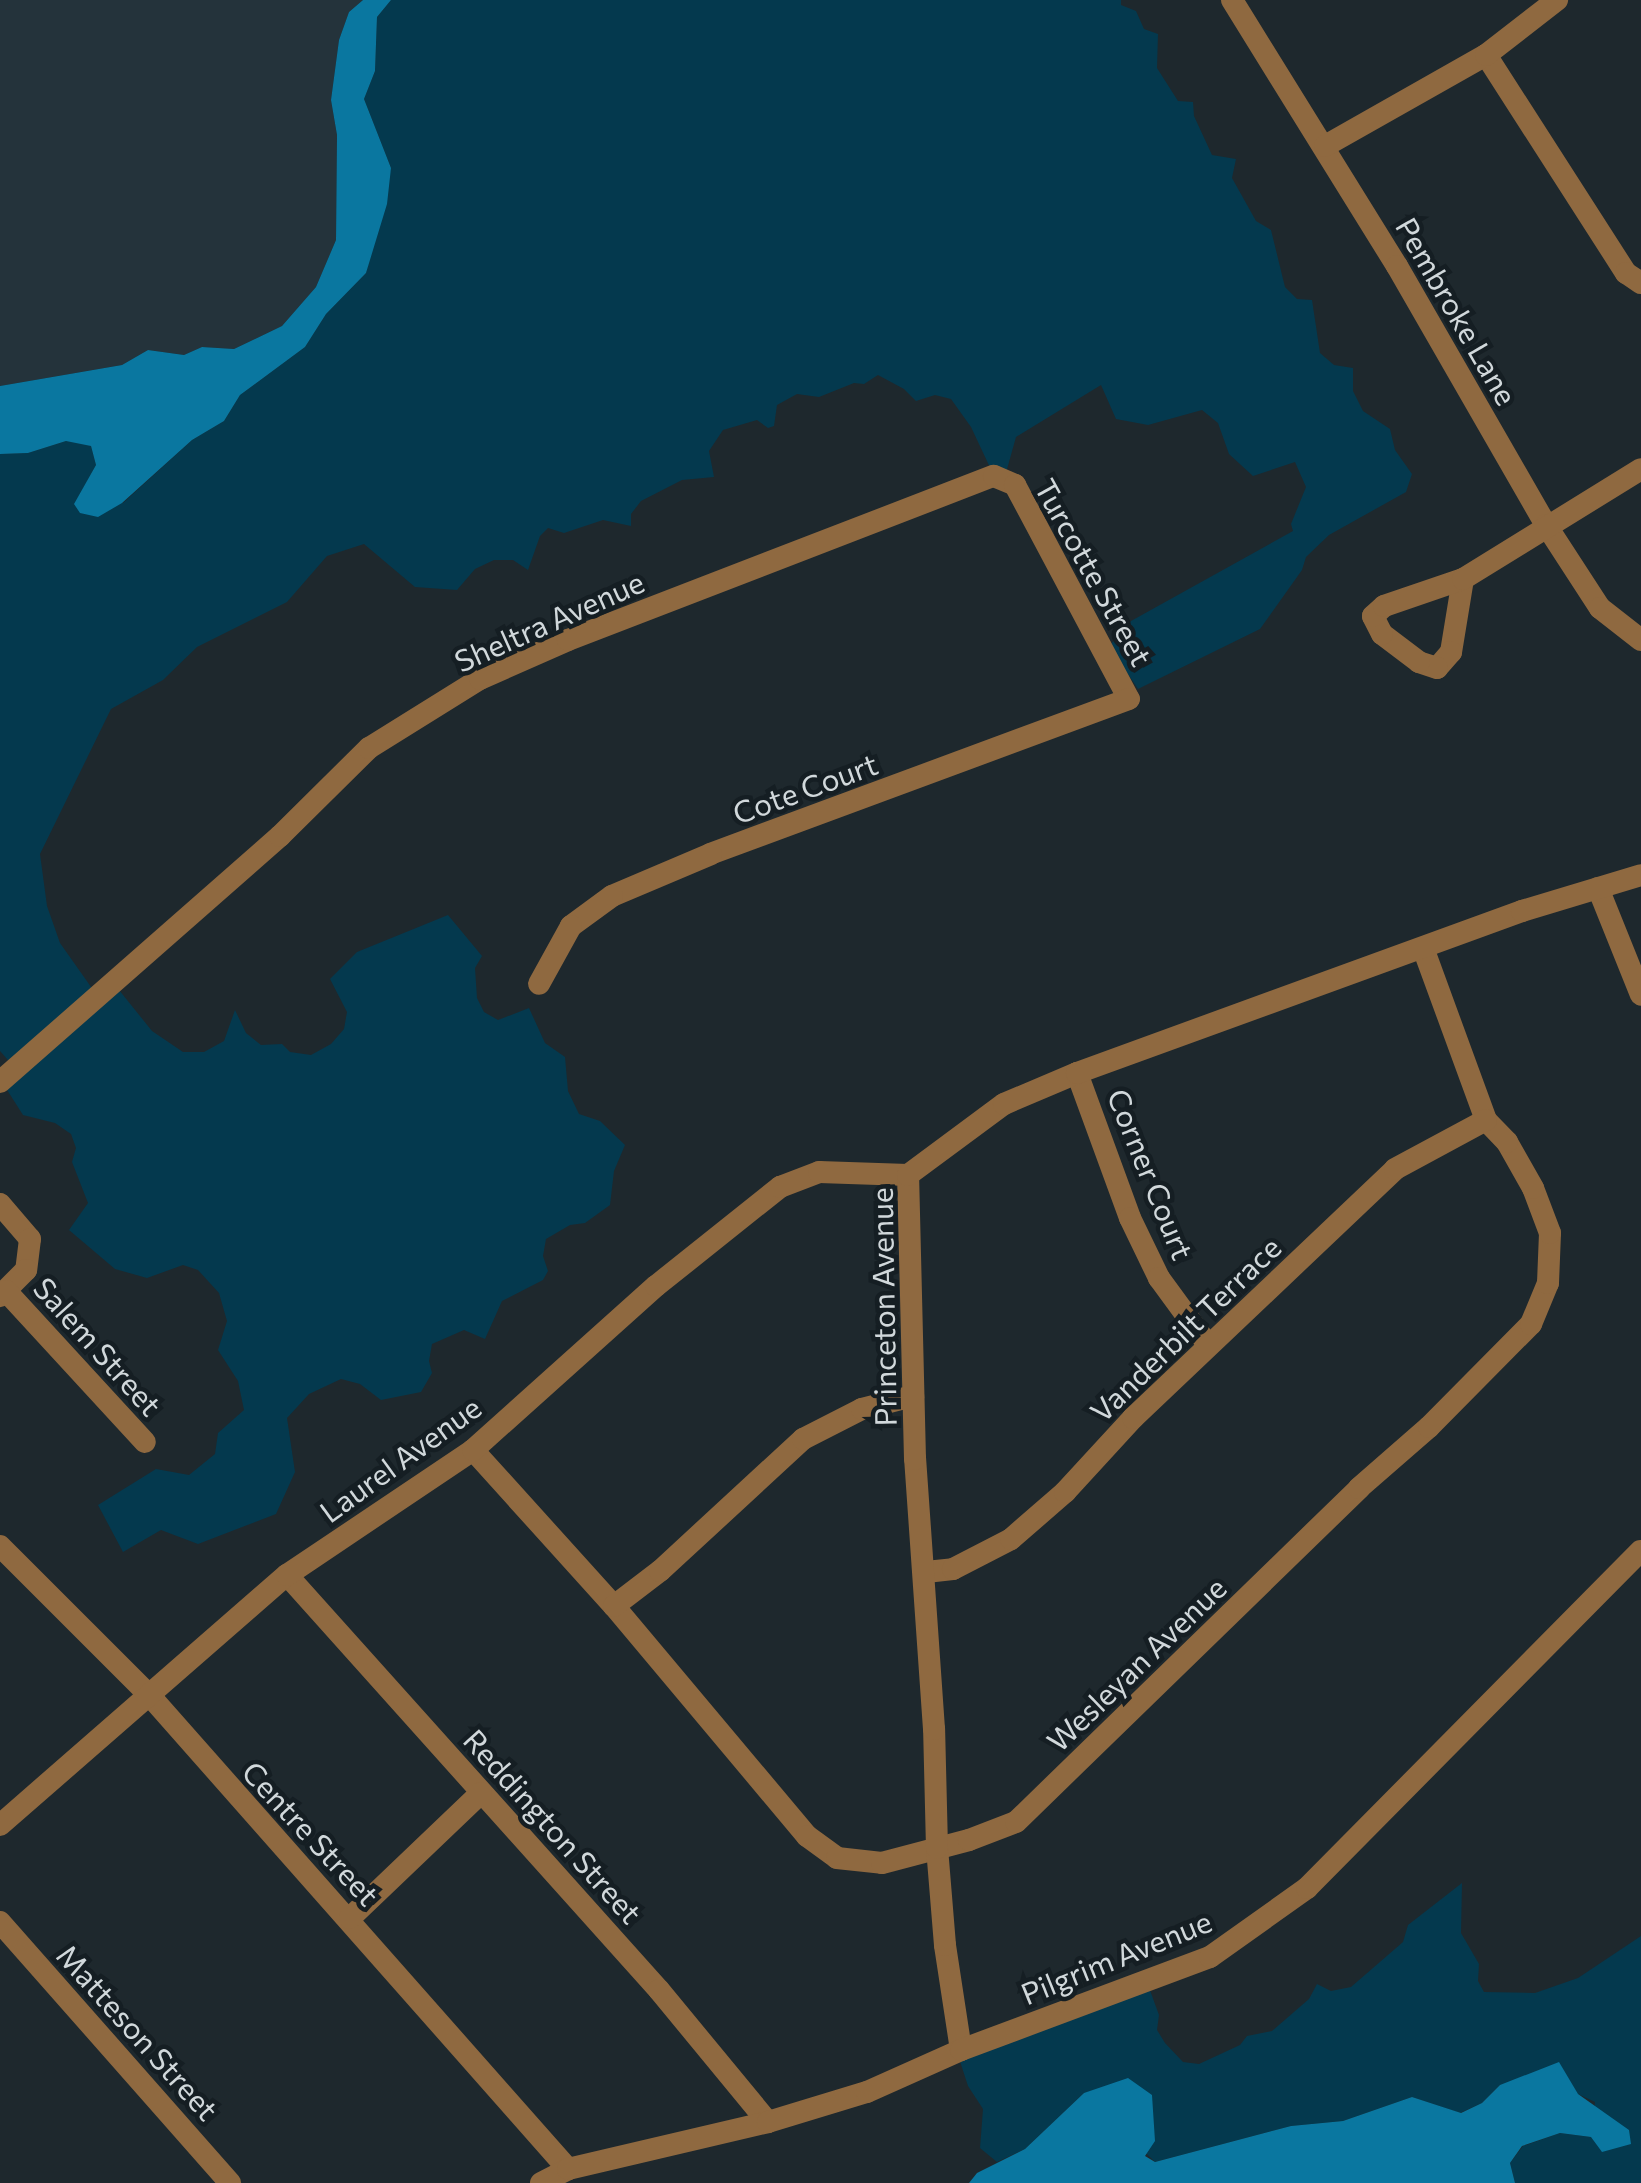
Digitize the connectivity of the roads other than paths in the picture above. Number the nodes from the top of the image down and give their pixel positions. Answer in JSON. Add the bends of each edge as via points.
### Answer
{"nodes":[{"id":1,"x":1232,"y":0,"type":"edge"},
{"id":2,"x":1557,"y":0,"type":"edge"},
{"id":3,"x":1486,"y":55,"type":"junction"},
{"id":4,"x":1325,"y":146,"type":"junction"},
{"id":5,"x":1641,"y":283,"type":"edge"},
{"id":6,"x":1641,"y":469,"type":"edge"},
{"id":7,"x":1002,"y":480,"type":"joint"},
{"id":8,"x":1546,"y":525,"type":"junction"},
{"id":9,"x":1463,"y":580,"type":"dead end"},
{"id":10,"x":1641,"y":640,"type":"edge"},
{"id":11,"x":1129,"y":698,"type":"joint"},
{"id":12,"x":1641,"y":876,"type":"edge"},
{"id":13,"x":1598,"y":888,"type":"junction"},
{"id":14,"x":1423,"y":948,"type":"junction"},
{"id":15,"x":539,"y":984,"type":"dead end"},
{"id":16,"x":1641,"y":995,"type":"edge"},
{"id":17,"x":1077,"y":1073,"type":"junction"},
{"id":18,"x":0,"y":1082,"type":"edge"},
{"id":19,"x":1486,"y":1120,"type":"junction"},
{"id":20,"x":908,"y":1175,"type":"junction"},
{"id":21,"x":0,"y":1204,"type":"edge"},
{"id":22,"x":3,"y":1293,"type":"edge"},
{"id":23,"x":1208,"y":1345,"type":"junction"},
{"id":24,"x":913,"y":1396,"type":"junction"},
{"id":25,"x":145,"y":1442,"type":"dead end"},
{"id":26,"x":473,"y":1450,"type":"junction"},
{"id":27,"x":0,"y":1546,"type":"edge"},
{"id":28,"x":1641,"y":1551,"type":"edge"},
{"id":29,"x":926,"y":1572,"type":"junction"},
{"id":30,"x":287,"y":1575,"type":"junction"},
{"id":31,"x":614,"y":1606,"type":"junction"},
{"id":32,"x":150,"y":1697,"type":"junction"},
{"id":33,"x":481,"y":1793,"type":"junction"},
{"id":34,"x":0,"y":1826,"type":"edge"},
{"id":35,"x":937,"y":1848,"type":"junction"},
{"id":36,"x":350,"y":1918,"type":"junction"},
{"id":37,"x":0,"y":1922,"type":"edge"},
{"id":38,"x":961,"y":2050,"type":"junction"},
{"id":39,"x":768,"y":2122,"type":"junction"},
{"id":40,"x":568,"y":2169,"type":"junction"},
{"id":41,"x":230,"y":2183,"type":"edge"},
{"id":42,"x":541,"y":2183,"type":"edge"}],
"edges":[{"from":1,"to":4,"type":"street","name":"Pembroke Lane"},
{"from":2,"to":3,"type":"street"},
{"from":3,"to":4,"type":"street"},
{"from":3,"to":5,"type":"street","via":[[1626,274]]},
{"from":4,"to":8,"type":"street","name":"Pembroke Lane"},
{"from":6,"to":8,"type":"street"},
{"from":7,"to":11,"type":"street","name":"Turcotte Street","via":[[1015,485],[1031,512]]},
{"from":7,"to":18,"type":"street","name":"Sheltra Avenue","via":[[994,476],[480,679],[369,748],[280,836]]},
{"from":8,"to":9,"type":"street"},
{"from":8,"to":10,"type":"street","name":"Pembroke Lane","via":[[1600,608]]},
{"from":11,"to":15,"type":"street","name":"Cote Court","via":[[612,896],[571,926]]},
{"from":12,"to":13,"type":"street","name":"Princeton Avenue"},
{"from":13,"to":14,"type":"street","name":"Princeton Avenue"},
{"from":13,"to":16,"type":"street"},
{"from":14,"to":17,"type":"street","name":"Princeton Avenue"},
{"from":14,"to":19,"type":"street","name":"Wesleyan Avenue"},
{"from":17,"to":20,"type":"street","name":"Princeton Avenue","via":[[1004,1104]]},
{"from":17,"to":23,"type":"street","name":"Corner Court","via":[[1144,1248]]},
{"from":19,"to":23,"type":"street","name":"Vanderbilt Terrace","via":[[1395,1169]]},
{"from":19,"to":35,"type":"street","name":"Wesleyan Avenue","via":[[1507,1142],[1550,1232],[1548,1284],[1531,1324],[1016,1822]]},
{"from":20,"to":24,"type":"street","name":"Princeton Avenue"},
{"from":20,"to":26,"type":"street","name":"Laurel Avenue","via":[[819,1172],[780,1186],[656,1286]]},
{"from":21,"to":22,"type":"street","via":[[30,1239],[26,1270]]},
{"from":22,"to":25,"type":"street","name":"Salem Street"},
{"from":23,"to":29,"type":"street","name":"Vanderbilt Terrace","via":[[1011,1539],[953,1569]]},
{"from":24,"to":29,"type":"street","name":"Princeton Avenue"},
{"from":24,"to":31,"type":"street","via":[[862,1409],[802,1440]]},
{"from":26,"to":30,"type":"street","name":"Laurel Avenue"},
{"from":26,"to":31,"type":"street","name":"Wesleyan Avenue"},
{"from":27,"to":32,"type":"street","name":"Centre Street"},
{"from":28,"to":38,"type":"street","name":"Pilgrim Avenue","via":[[1308,1888],[1250,1931],[1162,1977]]},
{"from":29,"to":35,"type":"street","name":"Princeton Avenue"},
{"from":30,"to":32,"type":"street","name":"Laurel Avenue"},
{"from":30,"to":33,"type":"street","name":"Reddington Street"},
{"from":31,"to":35,"type":"street","name":"Wesleyan Avenue","via":[[807,1836],[837,1858],[882,1863]]},
{"from":32,"to":34,"type":"street","name":"Laurel Avenue"},
{"from":32,"to":36,"type":"street","name":"Centre Street"},
{"from":33,"to":36,"type":"street"},
{"from":33,"to":39,"type":"street","name":"Reddington Street"},
{"from":35,"to":38,"type":"street","name":"Princeton Avenue"},
{"from":36,"to":40,"type":"street","name":"Centre Street"},
{"from":37,"to":41,"type":"street","name":"Matteson Street"},
{"from":38,"to":39,"type":"street","name":"Pilgrim Avenue","via":[[867,2092]]},
{"from":39,"to":40,"type":"street","name":"Pilgrim Avenue"},
{"from":40,"to":42,"type":"street","name":"Pilgrim Avenue"}]}
